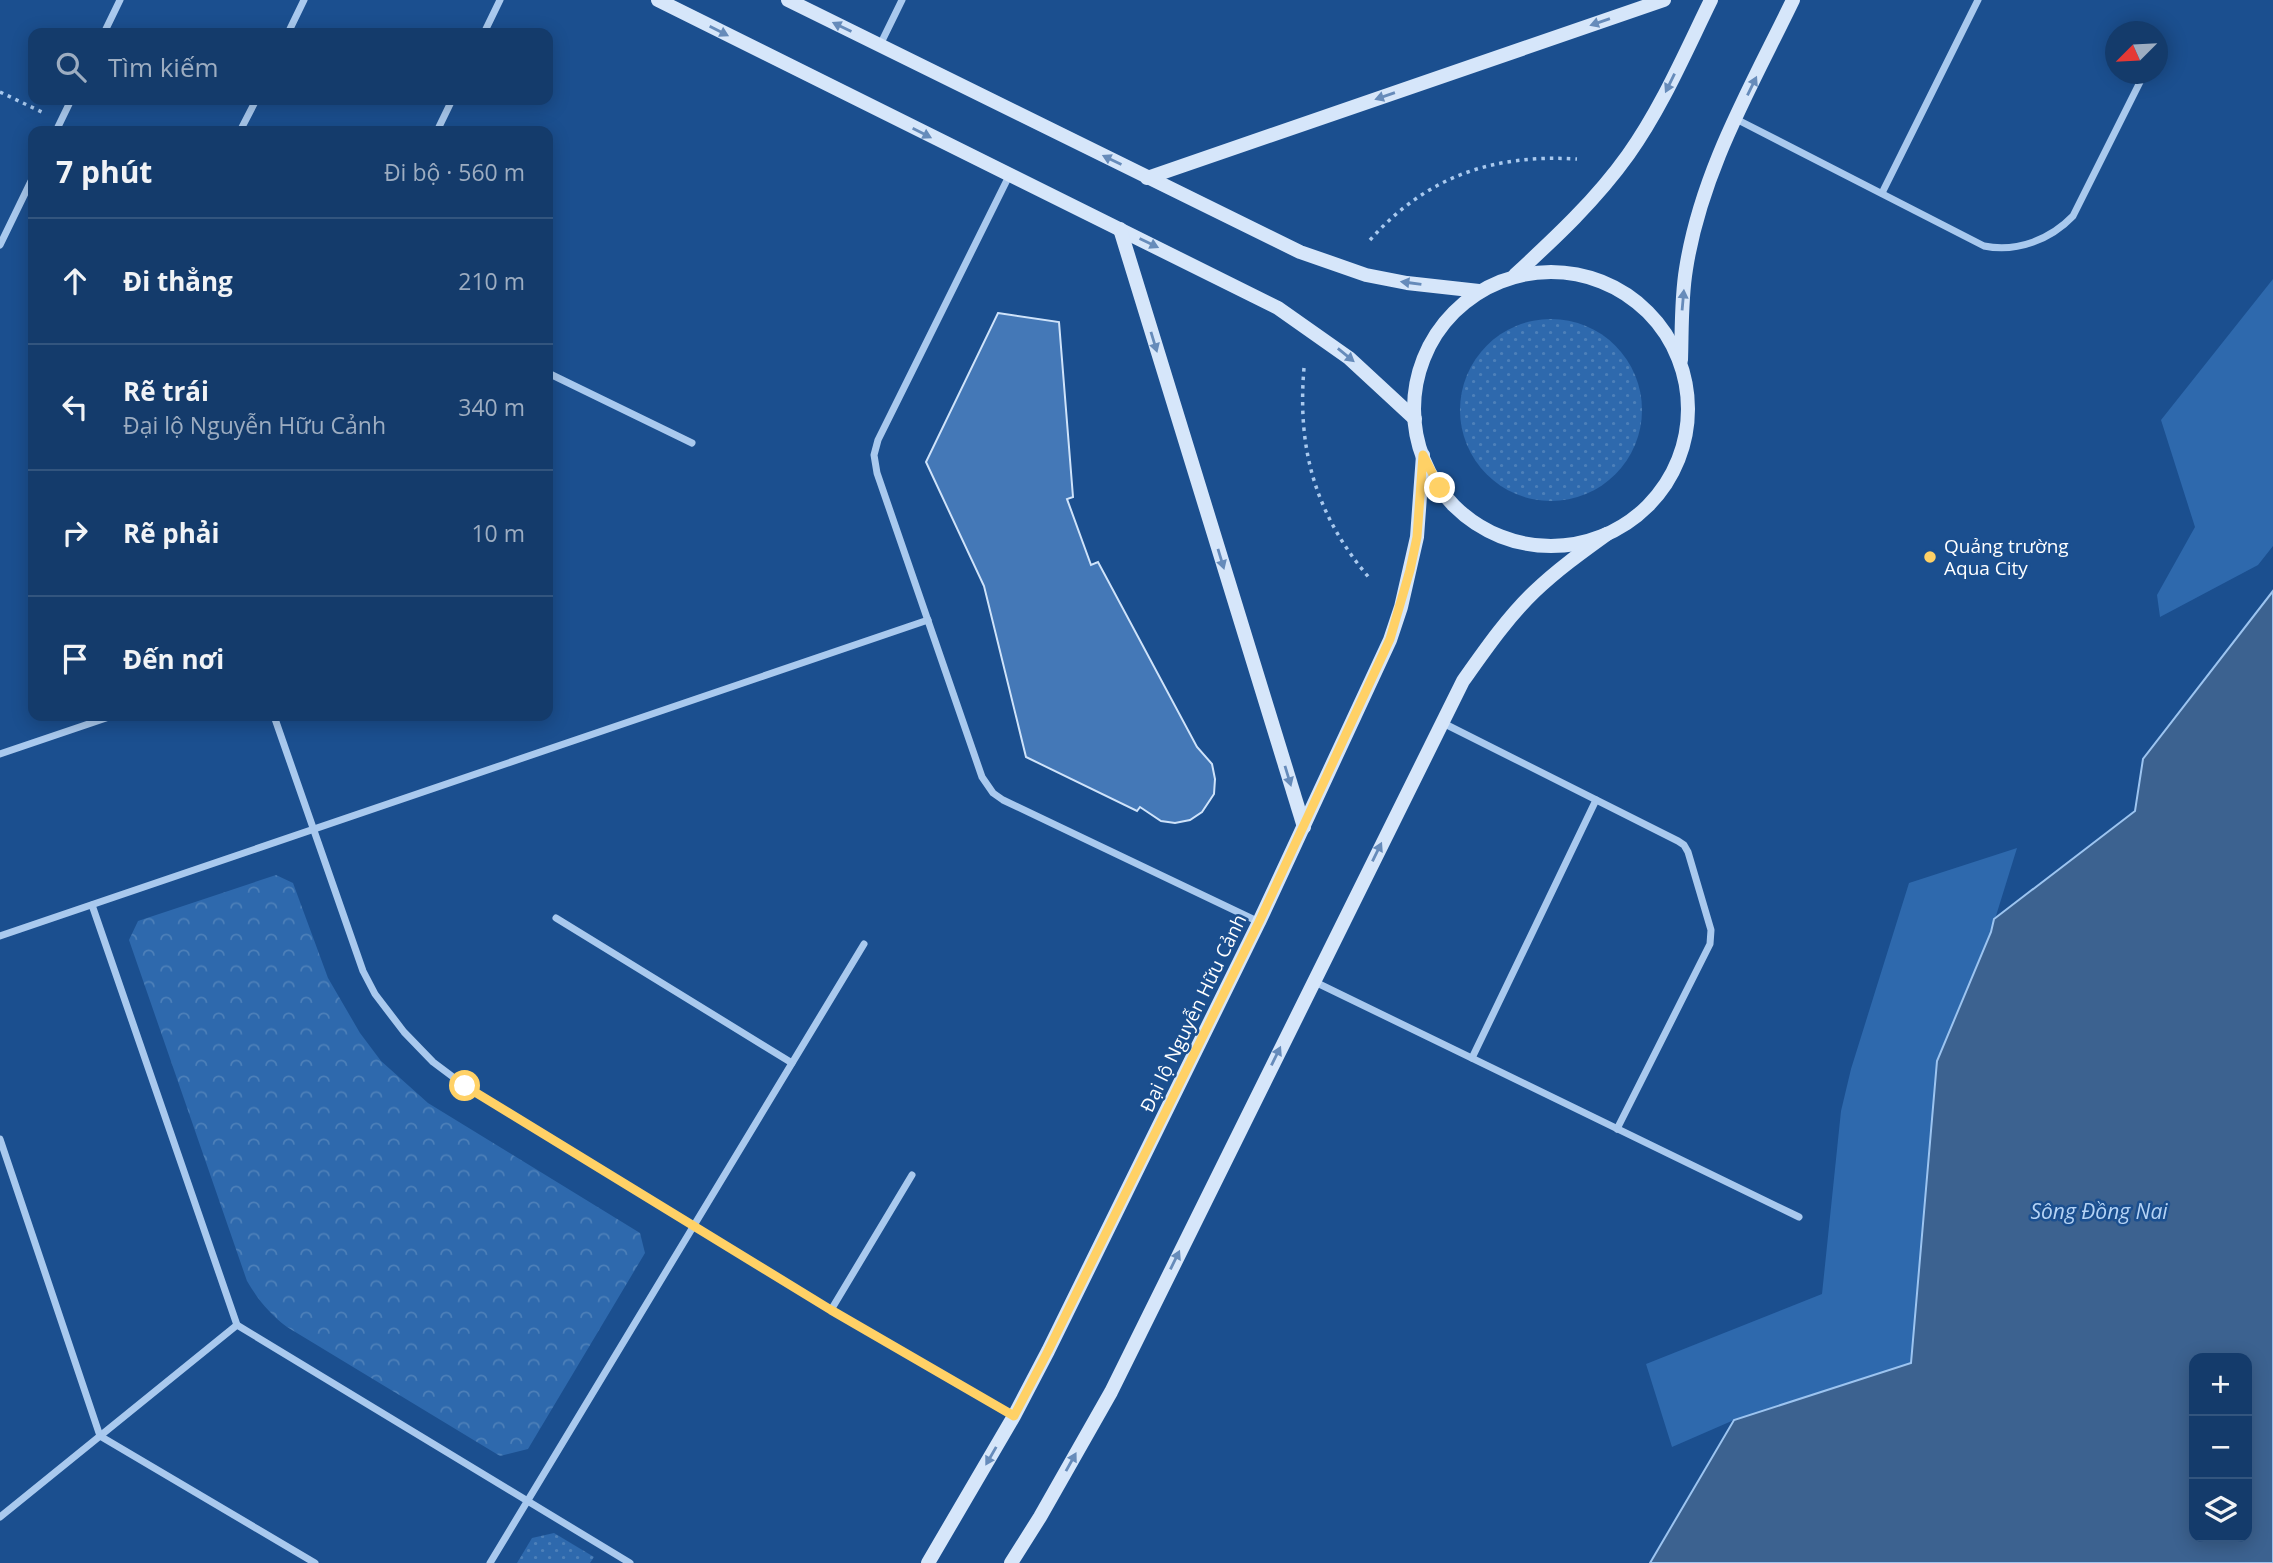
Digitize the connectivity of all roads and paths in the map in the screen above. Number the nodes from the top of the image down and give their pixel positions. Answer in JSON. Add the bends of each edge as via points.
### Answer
{"nodes":[{"id":1,"x":120,"y":0,"type":"edge"},
{"id":2,"x":304,"y":0,"type":"edge"},
{"id":3,"x":500,"y":0,"type":"edge"},
{"id":4,"x":658,"y":0,"type":"edge"},
{"id":5,"x":788,"y":0,"type":"edge"},
{"id":6,"x":902,"y":0,"type":"edge"},
{"id":7,"x":1664,"y":0,"type":"edge"},
{"id":8,"x":1711,"y":0,"type":"edge"},
{"id":9,"x":1793,"y":0,"type":"edge"},
{"id":10,"x":1978,"y":0,"type":"edge"},
{"id":11,"x":106,"y":28,"type":"edge"},
{"id":12,"x":290,"y":28,"type":"edge"},
{"id":13,"x":486,"y":28,"type":"edge"},
{"id":14,"x":880,"y":46,"type":"junction"},
{"id":15,"x":2139,"y":84,"type":"edge"},
{"id":16,"x":0,"y":92,"type":"edge"},
{"id":17,"x":69,"y":105,"type":"edge"},
{"id":18,"x":253,"y":105,"type":"edge"},
{"id":19,"x":450,"y":105,"type":"edge"},
{"id":20,"x":44,"y":113,"type":"dead end"},
{"id":21,"x":1736,"y":119,"type":"junction"},
{"id":22,"x":58,"y":126,"type":"edge"},
{"id":23,"x":243,"y":126,"type":"edge"},
{"id":24,"x":439,"y":126,"type":"edge"},
{"id":25,"x":1577,"y":159,"type":"dead end"},
{"id":26,"x":1009,"y":176,"type":"junction"},
{"id":27,"x":1147,"y":178,"type":"junction"},
{"id":28,"x":28,"y":187,"type":"edge"},
{"id":29,"x":1882,"y":193,"type":"junction"},
{"id":30,"x":1120,"y":229,"type":"junction"},
{"id":31,"x":1370,"y":240,"type":"dead end"},
{"id":32,"x":0,"y":245,"type":"edge"},
{"id":33,"x":1513,"y":276,"type":"junction"},
{"id":34,"x":1479,"y":292,"type":"junction"},
{"id":35,"x":1304,"y":368,"type":"dead end"},
{"id":36,"x":1681,"y":369,"type":"junction"},
{"id":37,"x":553,"y":375,"type":"edge"},
{"id":38,"x":1415,"y":419,"type":"junction"},
{"id":39,"x":692,"y":443,"type":"dead end"},
{"id":40,"x":1423,"y":455,"type":"junction"},
{"id":41,"x":1607,"y":534,"type":"junction"},
{"id":42,"x":1371,"y":580,"type":"dead end"},
{"id":43,"x":928,"y":620,"type":"junction"},
{"id":44,"x":85,"y":721,"type":"edge"},
{"id":45,"x":276,"y":721,"type":"edge"},
{"id":46,"x":1441,"y":722,"type":"junction"},
{"id":47,"x":0,"y":754,"type":"edge"},
{"id":48,"x":1596,"y":800,"type":"junction"},
{"id":49,"x":1304,"y":827,"type":"junction"},
{"id":50,"x":312,"y":829,"type":"junction"},
{"id":51,"x":92,"y":905,"type":"junction"},
{"id":52,"x":556,"y":918,"type":"dead end"},
{"id":53,"x":1259,"y":922,"type":"junction"},
{"id":54,"x":0,"y":936,"type":"edge"},
{"id":55,"x":864,"y":944,"type":"dead end"},
{"id":56,"x":1313,"y":981,"type":"junction"},
{"id":57,"x":1472,"y":1058,"type":"junction"},
{"id":58,"x":792,"y":1063,"type":"junction"},
{"id":59,"x":1617,"y":1129,"type":"junction"},
{"id":60,"x":0,"y":1139,"type":"edge"},
{"id":61,"x":912,"y":1175,"type":"dead end"},
{"id":62,"x":1799,"y":1217,"type":"dead end"},
{"id":63,"x":694,"y":1226,"type":"junction"},
{"id":64,"x":831,"y":1310,"type":"junction"},
{"id":65,"x":237,"y":1325,"type":"junction"},
{"id":66,"x":1014,"y":1416,"type":"junction"},
{"id":67,"x":100,"y":1436,"type":"junction"},
{"id":68,"x":527,"y":1501,"type":"junction"},
{"id":69,"x":0,"y":1517,"type":"edge"},
{"id":70,"x":315,"y":1563,"type":"edge"},
{"id":71,"x":490,"y":1563,"type":"edge"},
{"id":72,"x":630,"y":1563,"type":"edge"},
{"id":73,"x":928,"y":1563,"type":"edge"},
{"id":74,"x":1012,"y":1563,"type":"edge"}],
"edges":[{"from":1,"to":11,"type":"street"},
{"from":2,"to":12,"type":"street"},
{"from":3,"to":13,"type":"street"},
{"from":4,"to":26,"type":"main road","one_way":true},
{"from":14,"to":5,"type":"main road","one_way":true},
{"from":6,"to":14,"type":"street"},
{"from":7,"to":27,"type":"main road","one_way":true},
{"from":8,"to":33,"type":"main road","one_way":true,"via":[[1661,102],[1628,156],[1590,202]]},
{"from":21,"to":9,"type":"main road","one_way":true},
{"from":10,"to":29,"type":"street"},
{"from":27,"to":14,"type":"main road","one_way":true},
{"from":15,"to":29,"type":"street","via":[[2073,216],[2060,229],[2013,248],[1984,246]]},
{"from":16,"to":20,"type":"path"},
{"from":17,"to":22,"type":"street"},
{"from":18,"to":23,"type":"street"},
{"from":19,"to":24,"type":"street"},
{"from":21,"to":29,"type":"street"},
{"from":36,"to":21,"type":"main road","one_way":true,"via":[[1685,270],[1715,162]]},
{"from":25,"to":31,"type":"path","via":[[1516,160],[1461,174],[1417,197]]},
{"from":26,"to":30,"type":"main road"},
{"from":26,"to":43,"type":"street","via":[[875,447],[877,473]]},
{"from":34,"to":27,"type":"main road","one_way":true,"via":[[1407,283],[1330,264]]},
{"from":28,"to":32,"type":"street"},
{"from":30,"to":38,"type":"main road","one_way":true,"via":[[1287,314],[1349,358]]},
{"from":30,"to":49,"type":"main road","one_way":true},
{"from":33,"to":34,"type":"main road"},
{"from":33,"to":36,"type":"main road","via":[[1563,272],[1599,280],[1621,291],[1658,324]]},
{"from":34,"to":38,"type":"main road","via":[[1450,315],[1429,346],[1417,381]]},
{"from":35,"to":42,"type":"path","via":[[1304,441],[1315,488],[1335,531]]},
{"from":36,"to":41,"type":"main road","via":[[1687,418],[1675,466],[1647,506]]},
{"from":37,"to":39,"type":"street"},
{"from":38,"to":40,"type":"main road"},
{"from":40,"to":41,"type":"main road","via":[[1448,498],[1498,535],[1559,546]]},
{"from":40,"to":49,"type":"main road","name":"Đại lộ Nguyễn Hữu Cảnh","via":[[1417,537],[1401,607],[1378,669]]},
{"from":41,"to":46,"type":"main road","via":[[1563,566],[1512,616],[1463,681]]},
{"from":43,"to":50,"type":"street"},
{"from":43,"to":53,"type":"street","via":[[982,777],[993,793]]},
{"from":44,"to":47,"type":"street"},
{"from":45,"to":50,"type":"street"},
{"from":46,"to":48,"type":"street"},
{"from":56,"to":46,"type":"main road","one_way":true},
{"from":48,"to":57,"type":"street"},
{"from":48,"to":59,"type":"street","via":[[1684,845],[1712,937]]},
{"from":49,"to":53,"type":"main road","name":"Đại lộ Nguyễn Hữu Cảnh"},
{"from":50,"to":51,"type":"street"},
{"from":50,"to":63,"type":"street","via":[[363,971],[375,994],[418,1048],[465,1086]]},
{"from":51,"to":54,"type":"street"},
{"from":51,"to":65,"type":"street"},
{"from":52,"to":58,"type":"street"},
{"from":53,"to":66,"type":"main road","name":"Đại lộ Nguyễn Hữu Cảnh"},
{"from":55,"to":58,"type":"street"},
{"from":56,"to":57,"type":"street"},
{"from":74,"to":56,"type":"main road","one_way":true,"via":[[1111,1392]]},
{"from":57,"to":59,"type":"street"},
{"from":58,"to":63,"type":"street"},
{"from":59,"to":62,"type":"street"},
{"from":60,"to":67,"type":"street"},
{"from":61,"to":64,"type":"street"},
{"from":63,"to":64,"type":"street"},
{"from":63,"to":68,"type":"street"},
{"from":64,"to":66,"type":"street"},
{"from":65,"to":67,"type":"street"},
{"from":65,"to":68,"type":"street"},
{"from":66,"to":73,"type":"main road","name":"Đại lộ Nguyễn Hữu Cảnh","one_way":true},
{"from":67,"to":69,"type":"street"},
{"from":67,"to":70,"type":"street"},
{"from":68,"to":71,"type":"street"},
{"from":68,"to":72,"type":"street"}]}
